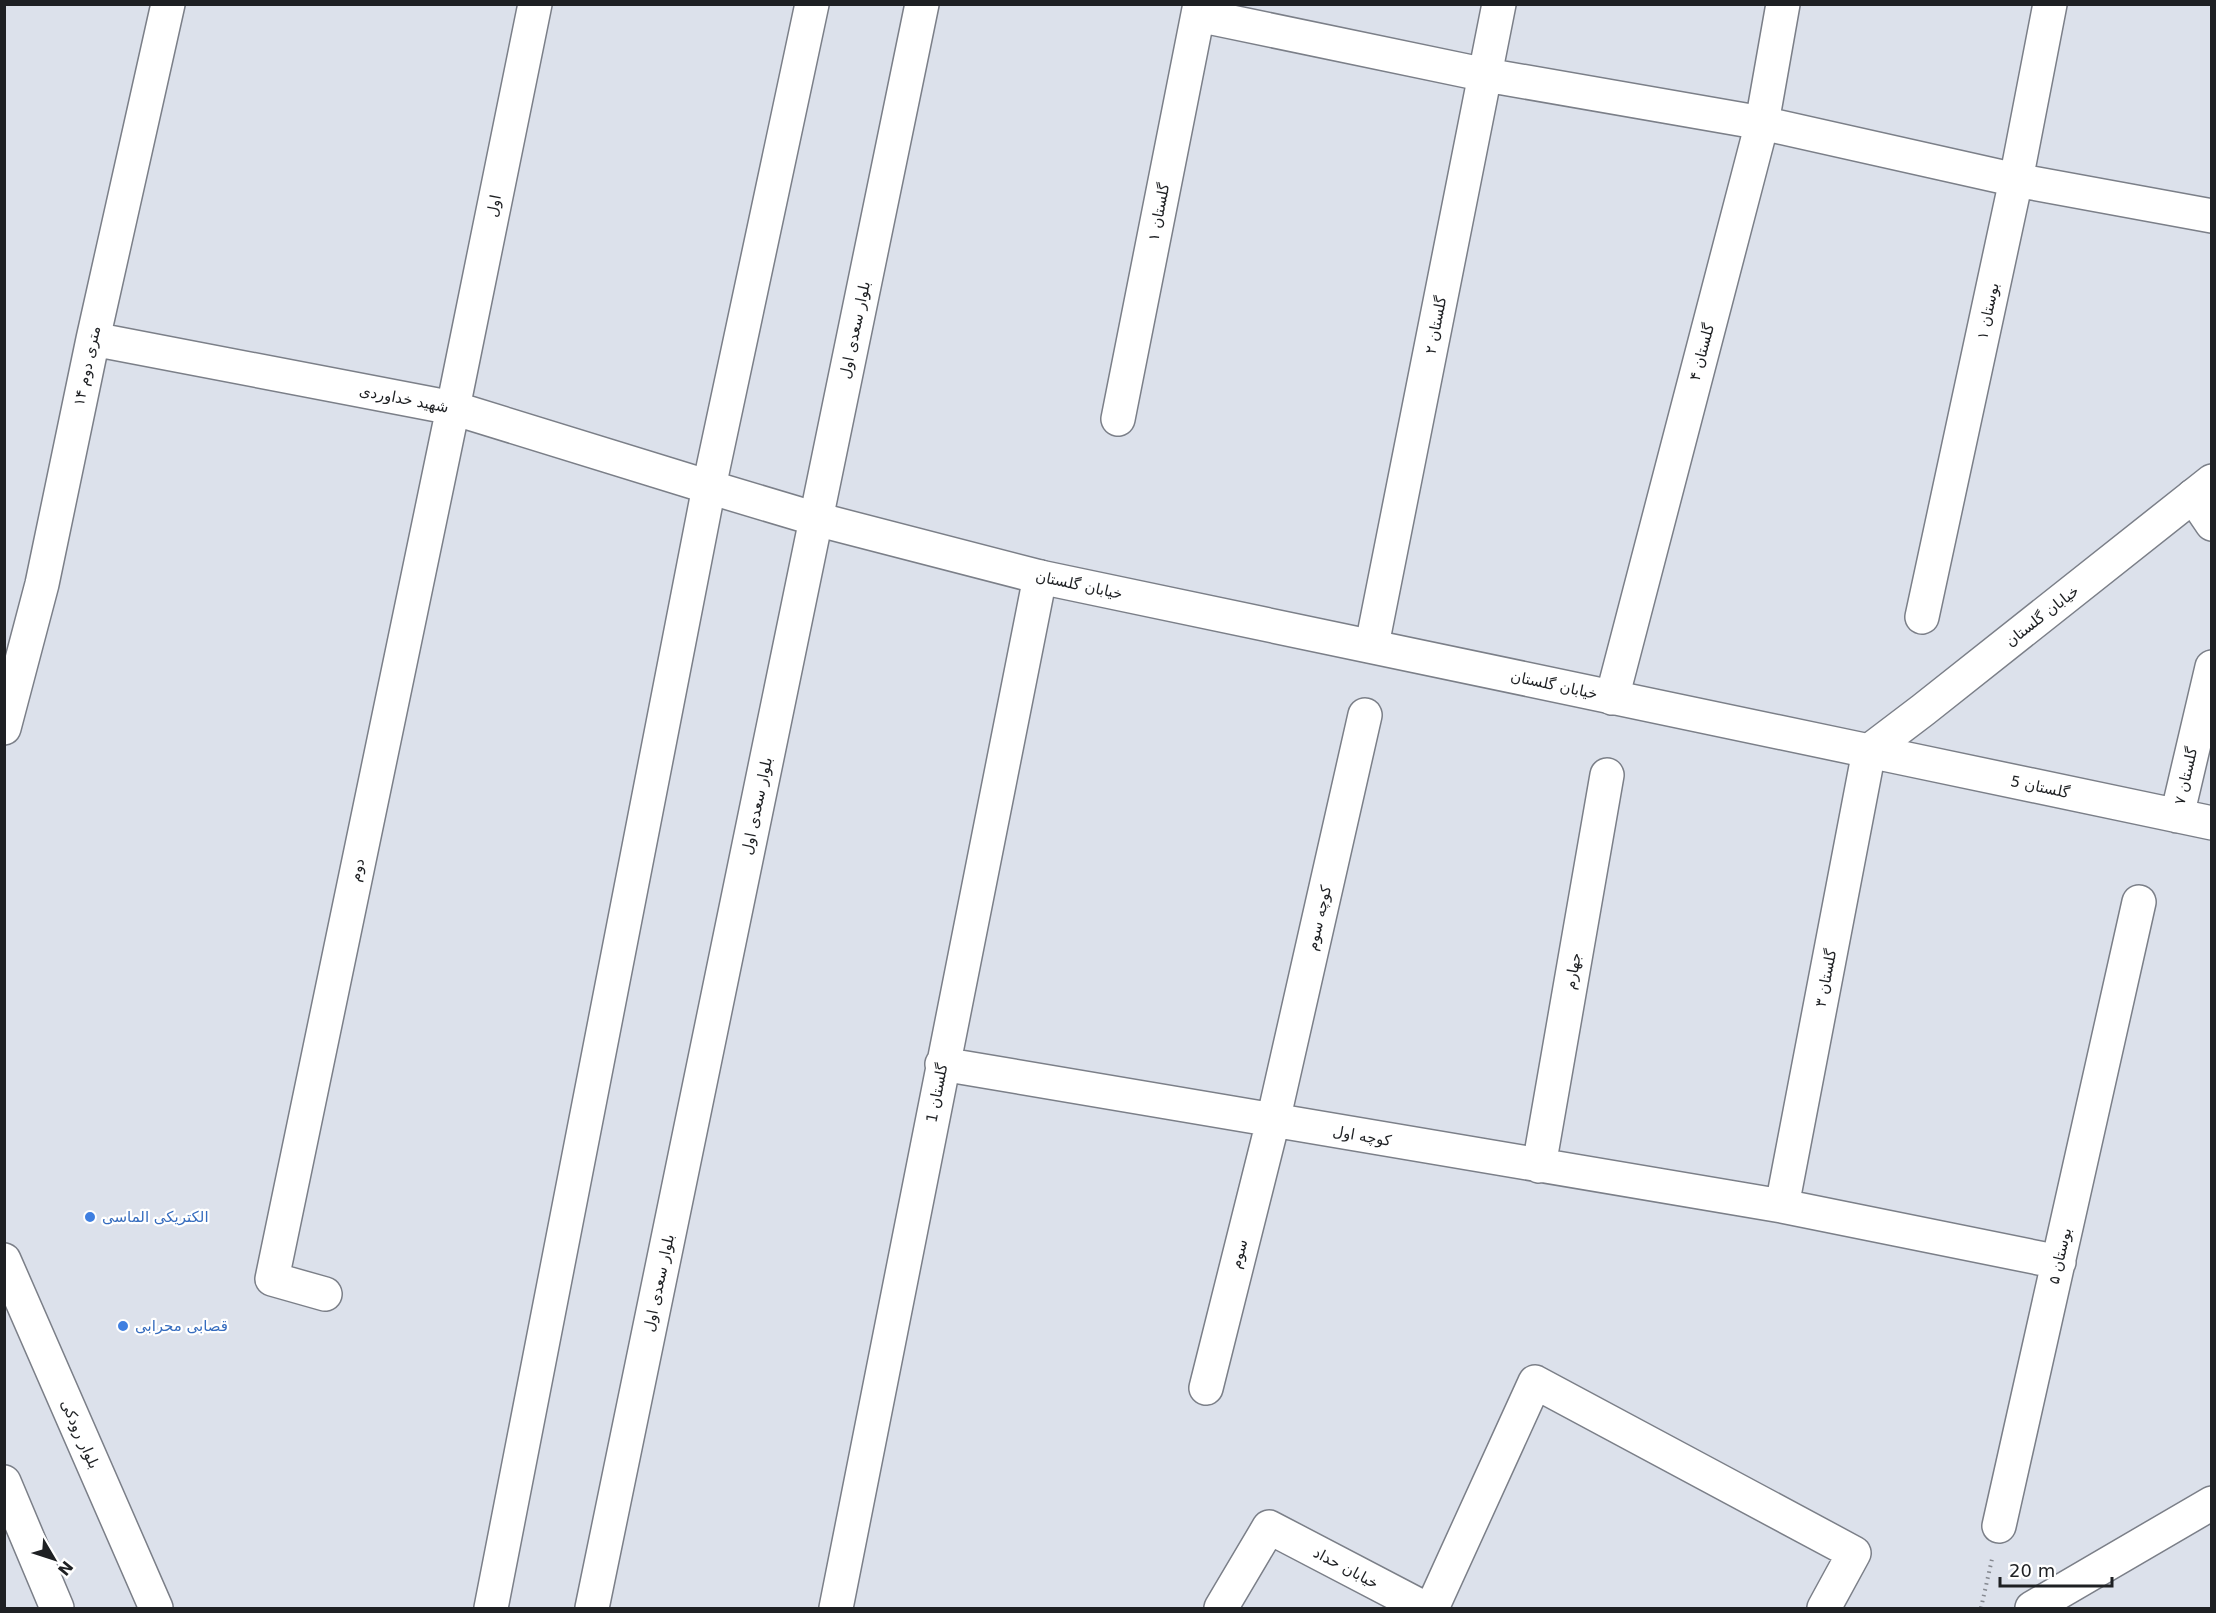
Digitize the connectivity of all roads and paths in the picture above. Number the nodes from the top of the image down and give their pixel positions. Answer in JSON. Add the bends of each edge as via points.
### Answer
{"nodes":[{"id":1,"x":168,"y":4,"type":"edge"},
{"id":2,"x":535,"y":4,"type":"edge"},
{"id":3,"x":812,"y":4,"type":"edge"},
{"id":4,"x":922,"y":4,"type":"edge"},
{"id":5,"x":1499,"y":4,"type":"edge"},
{"id":6,"x":1783,"y":4,"type":"edge"},
{"id":7,"x":2050,"y":4,"type":"edge"},
{"id":8,"x":1199,"y":10,"type":"edge"},
{"id":9,"x":1486,"y":75,"type":"junction"},
{"id":10,"x":1762,"y":123,"type":"junction"},
{"id":11,"x":2016,"y":180,"type":"junction"},
{"id":12,"x":2211,"y":216,"type":"edge"},
{"id":13,"x":93,"y":339,"type":"junction"},
{"id":14,"x":453,"y":408,"type":"junction"},
{"id":15,"x":1118,"y":419,"type":"dead end"},
{"id":16,"x":709,"y":488,"type":"junction"},
{"id":17,"x":2202,"y":489,"type":"edge"},
{"id":18,"x":816,"y":519,"type":"junction"},
{"id":19,"x":2211,"y":524,"type":"edge"},
{"id":20,"x":1040,"y":577,"type":"junction"},
{"id":21,"x":1922,"y":617,"type":"dead end"},
{"id":22,"x":1372,"y":645,"type":"junction"},
{"id":23,"x":2211,"y":667,"type":"edge"},
{"id":24,"x":1612,"y":698,"type":"junction"},
{"id":25,"x":1365,"y":715,"type":"dead end"},
{"id":26,"x":4,"y":728,"type":"edge"},
{"id":27,"x":1869,"y":751,"type":"junction"},
{"id":28,"x":1607,"y":775,"type":"dead end"},
{"id":29,"x":2177,"y":816,"type":"junction"},
{"id":30,"x":2211,"y":823,"type":"edge"},
{"id":31,"x":2139,"y":902,"type":"dead end"},
{"id":32,"x":942,"y":1064,"type":"junction"},
{"id":33,"x":1273,"y":1121,"type":"junction"},
{"id":34,"x":1539,"y":1166,"type":"junction"},
{"id":35,"x":1782,"y":1206,"type":"junction"},
{"id":36,"x":4,"y":1260,"type":"edge"},
{"id":37,"x":2059,"y":1262,"type":"junction"},
{"id":38,"x":325,"y":1294,"type":"dead end"},
{"id":39,"x":1206,"y":1388,"type":"dead end"},
{"id":40,"x":4,"y":1482,"type":"edge"},
{"id":41,"x":2211,"y":1503,"type":"edge"},
{"id":42,"x":1999,"y":1526,"type":"joint"},
{"id":43,"x":57,"y":1608,"type":"edge"},
{"id":44,"x":156,"y":1608,"type":"edge"},
{"id":45,"x":491,"y":1608,"type":"edge"},
{"id":46,"x":592,"y":1608,"type":"edge"},
{"id":47,"x":836,"y":1608,"type":"edge"},
{"id":48,"x":1221,"y":1608,"type":"edge"},
{"id":49,"x":1424,"y":1608,"type":"edge"},
{"id":50,"x":1432,"y":1608,"type":"edge"},
{"id":51,"x":1824,"y":1608,"type":"edge"},
{"id":52,"x":1981,"y":1608,"type":"edge"},
{"id":53,"x":2032,"y":1608,"type":"edge"}],
"edges":[{"from":1,"to":13,"type":"street","name":"۱۴ متری دوم"},
{"from":2,"to":14,"type":"street","name":"اول"},
{"from":3,"to":16,"type":"street"},
{"from":4,"to":18,"type":"street","name":"بلوار سعدی اول"},
{"from":5,"to":9,"type":"street","name":"گلستان ۲"},
{"from":6,"to":10,"type":"street","name":"گلستان ۴"},
{"from":7,"to":11,"type":"street","name":"بوستان ۱"},
{"from":8,"to":9,"type":"street"},
{"from":8,"to":15,"type":"street","name":"گلستان ۱"},
{"from":9,"to":10,"type":"street"},
{"from":9,"to":22,"type":"street","name":"گلستان ۲"},
{"from":10,"to":11,"type":"street"},
{"from":10,"to":24,"type":"street","name":"گلستان ۴"},
{"from":11,"to":12,"type":"street"},
{"from":11,"to":21,"type":"street","name":"بوستان ۱"},
{"from":13,"to":14,"type":"street","name":"شهید خداوردی"},
{"from":13,"to":26,"type":"street","name":"۱۴ متری دوم","via":[[42,584]]},
{"from":14,"to":16,"type":"street","name":"شهید خداوردی"},
{"from":14,"to":38,"type":"street","name":"دوم","via":[[272,1279]]},
{"from":16,"to":18,"type":"street","name":"شهید خداوردی"},
{"from":16,"to":45,"type":"street"},
{"from":17,"to":19,"type":"street"},
{"from":17,"to":27,"type":"street","name":"خیابان گلستان"},
{"from":18,"to":20,"type":"street","name":"خیابان گلستان"},
{"from":18,"to":46,"type":"street","name":"بلوار سعدی اول"},
{"from":20,"to":22,"type":"street","name":"خیابان گلستان"},
{"from":20,"to":32,"type":"street","name":"گلستان 1"},
{"from":22,"to":24,"type":"street","name":"خیابان گلستان"},
{"from":23,"to":29,"type":"street","name":"گلستان ۷"},
{"from":24,"to":27,"type":"street","name":"خیابان گلستان"},
{"from":25,"to":33,"type":"street","name":"کوچه سوم"},
{"from":27,"to":29,"type":"street","name":"گلستان 5"},
{"from":27,"to":35,"type":"street","name":"گلستان ۳"},
{"from":28,"to":34,"type":"street","name":"جهارم"},
{"from":29,"to":30,"type":"street","name":"گلستان 5"},
{"from":31,"to":37,"type":"street","name":"بوستان ۵"},
{"from":32,"to":33,"type":"street","name":"کوچه اول"},
{"from":32,"to":47,"type":"street","name":"گلستان 1"},
{"from":33,"to":34,"type":"street","name":"کوچه اول"},
{"from":33,"to":39,"type":"street","name":"سوم"},
{"from":34,"to":35,"type":"street","name":"کوچه اول"},
{"from":35,"to":37,"type":"street","name":"کوچه اول"},
{"from":36,"to":44,"type":"street","name":"بلوار رودکی"},
{"from":37,"to":42,"type":"street","name":"بوستان ۵"},
{"from":40,"to":43,"type":"street"},
{"from":41,"to":53,"type":"street"},
{"from":42,"to":52,"type":"path"},
{"from":48,"to":49,"type":"street","name":"خیابان حداد","via":[[1269,1527]]},
{"from":50,"to":51,"type":"street","via":[[1535,1382],[1854,1553]]}]}
